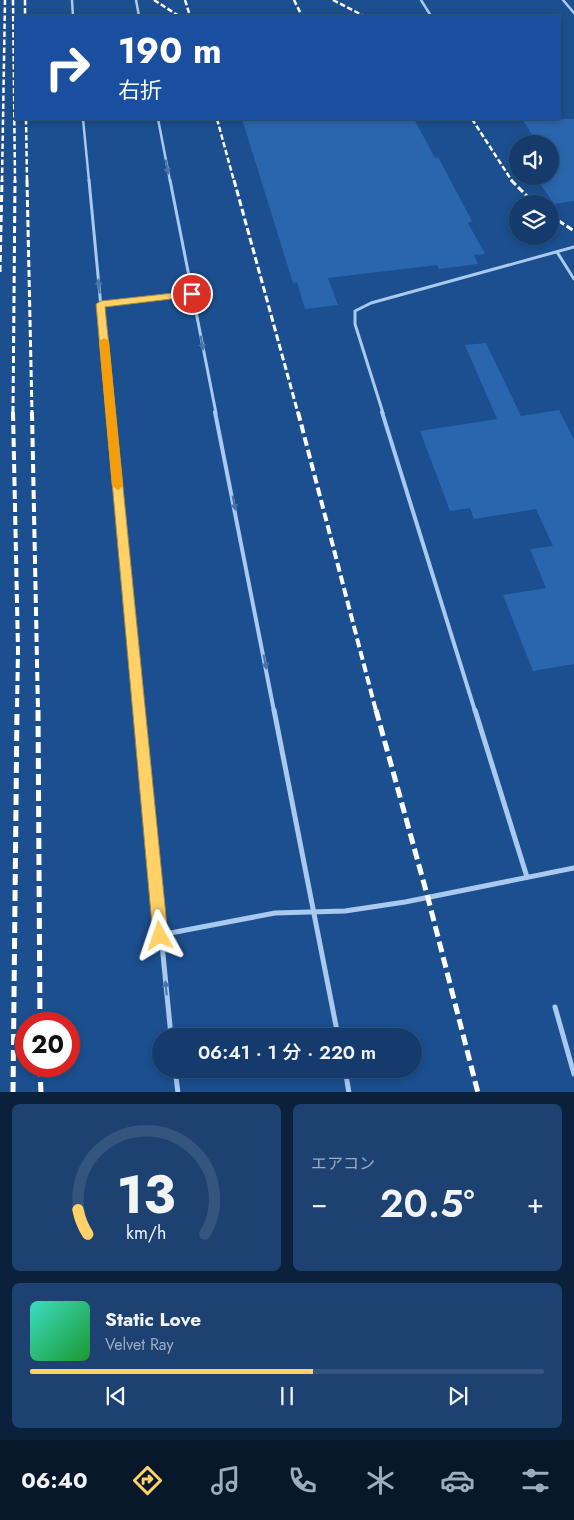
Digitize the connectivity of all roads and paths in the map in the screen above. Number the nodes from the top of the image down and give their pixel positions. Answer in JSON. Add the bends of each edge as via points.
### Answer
{"nodes":[{"id":1,"x":72,"y":0,"type":"edge"},
{"id":2,"x":136,"y":0,"type":"edge"},
{"id":3,"x":421,"y":0,"type":"edge"},
{"id":4,"x":563,"y":0,"type":"edge"},
{"id":5,"x":574,"y":13,"type":"edge"},
{"id":6,"x":74,"y":15,"type":"edge"},
{"id":7,"x":139,"y":15,"type":"edge"},
{"id":8,"x":430,"y":15,"type":"edge"},
{"id":9,"x":83,"y":120,"type":"edge"},
{"id":10,"x":158,"y":120,"type":"edge"},
{"id":11,"x":574,"y":247,"type":"edge"},
{"id":12,"x":557,"y":252,"type":"junction"},
{"id":13,"x":574,"y":279,"type":"edge"},
{"id":14,"x":192,"y":294,"type":"junction"},
{"id":15,"x":101,"y":304,"type":"junction"},
{"id":16,"x":574,"y":868,"type":"edge"},
{"id":17,"x":527,"y":877,"type":"junction"},
{"id":18,"x":314,"y":912,"type":"junction"},
{"id":19,"x":160,"y":936,"type":"junction"},
{"id":20,"x":555,"y":1007,"type":"dead end"},
{"id":21,"x":170,"y":1028,"type":"edge"},
{"id":22,"x":336,"y":1028,"type":"edge"},
{"id":23,"x":574,"y":1074,"type":"edge"},
{"id":24,"x":176,"y":1078,"type":"edge"},
{"id":25,"x":347,"y":1078,"type":"edge"},
{"id":26,"x":178,"y":1092,"type":"edge"},
{"id":27,"x":349,"y":1092,"type":"edge"}],
"edges":[{"from":1,"to":6,"type":"lane"},
{"from":2,"to":7,"type":"lane"},
{"from":3,"to":8,"type":"lane"},
{"from":4,"to":5,"type":"lane"},
{"from":15,"to":9,"type":"lane","one_way":true},
{"from":10,"to":14,"type":"lane","one_way":true},
{"from":11,"to":12,"type":"lane"},
{"from":12,"to":13,"type":"lane"},
{"from":12,"to":17,"type":"lane","via":[[370,302],[355,311],[358,334]]},
{"from":14,"to":15,"type":"lane"},
{"from":14,"to":18,"type":"lane","one_way":true},
{"from":15,"to":19,"type":"lane"},
{"from":16,"to":17,"type":"lane"},
{"from":17,"to":18,"type":"lane","via":[[405,902],[346,911]]},
{"from":18,"to":19,"type":"lane","via":[[275,913]]},
{"from":18,"to":22,"type":"lane"},
{"from":21,"to":19,"type":"lane","one_way":true},
{"from":20,"to":23,"type":"lane"},
{"from":24,"to":26,"type":"lane"},
{"from":25,"to":27,"type":"lane"}]}
